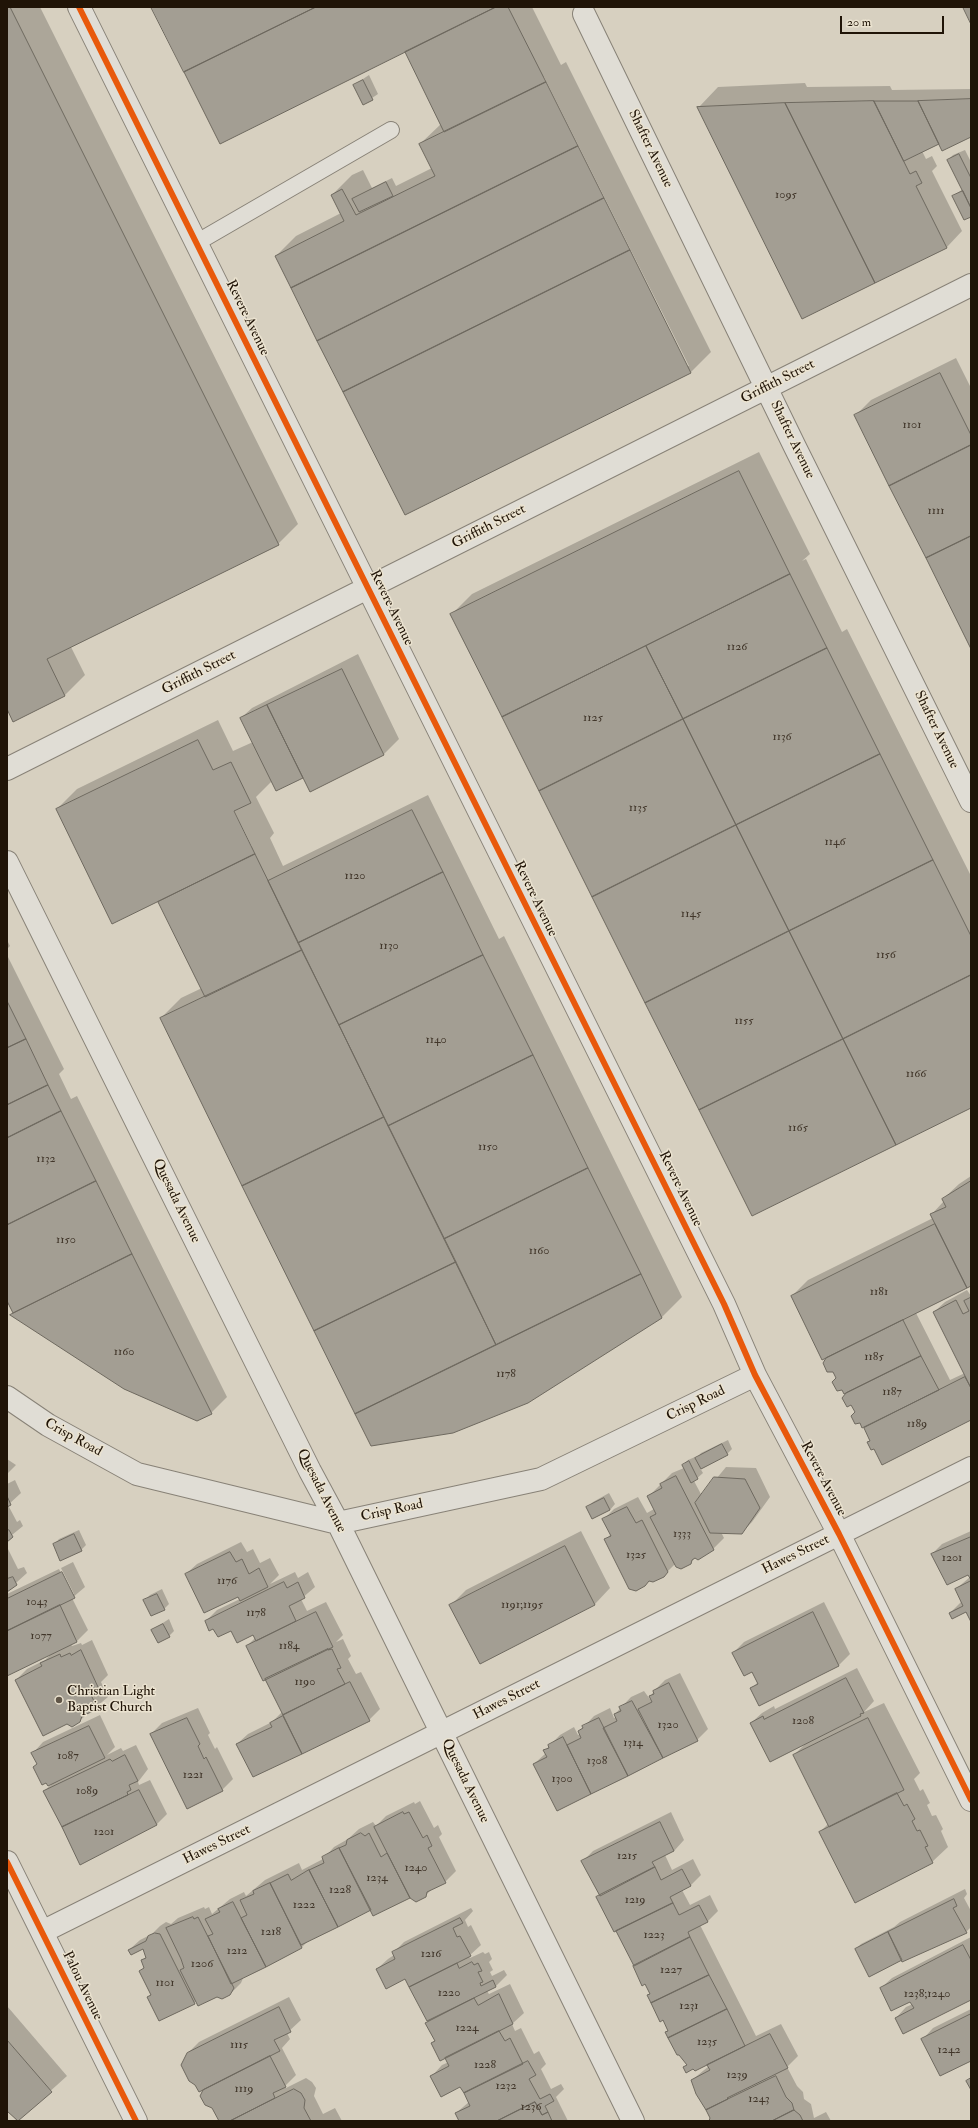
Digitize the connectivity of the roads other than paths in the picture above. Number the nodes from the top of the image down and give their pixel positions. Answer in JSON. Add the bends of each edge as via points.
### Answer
{"nodes":[{"id":1,"x":79,"y":7,"type":"edge"},
{"id":2,"x":582,"y":10,"type":"edge"},
{"id":3,"x":391,"y":130,"type":"dead end"},
{"id":4,"x":196,"y":243,"type":"junction"},
{"id":5,"x":971,"y":286,"type":"edge"},
{"id":6,"x":766,"y":388,"type":"junction"},
{"id":7,"x":368,"y":588,"type":"junction"},
{"id":8,"x":7,"y":769,"type":"edge"},
{"id":9,"x":971,"y":801,"type":"edge"},
{"id":10,"x":7,"y":862,"type":"edge"},
{"id":11,"x":755,"y":1375,"type":"junction"},
{"id":12,"x":7,"y":1397,"type":"edge"},
{"id":13,"x":971,"y":1468,"type":"edge"},
{"id":14,"x":338,"y":1523,"type":"junction"},
{"id":15,"x":839,"y":1534,"type":"junction"},
{"id":16,"x":441,"y":1733,"type":"junction"},
{"id":17,"x":971,"y":1800,"type":"edge"},
{"id":18,"x":7,"y":1862,"type":"edge"},
{"id":19,"x":42,"y":1932,"type":"junction"},
{"id":20,"x":136,"y":2121,"type":"edge"},
{"id":21,"x":633,"y":2121,"type":"edge"}],
"edges":[{"from":1,"to":4,"type":"street","name":"Revere Avenue"},
{"from":2,"to":6,"type":"street","name":"Shafter Avenue"},
{"from":3,"to":4,"type":"lane"},
{"from":4,"to":7,"type":"street","name":"Revere Avenue"},
{"from":5,"to":6,"type":"street","name":"Griffith Street"},
{"from":6,"to":7,"type":"street","name":"Griffith Street"},
{"from":6,"to":9,"type":"street","name":"Shafter Avenue"},
{"from":7,"to":8,"type":"street","name":"Griffith Street"},
{"from":7,"to":11,"type":"street","name":"Revere Avenue","via":[[724,1304]]},
{"from":10,"to":14,"type":"street","name":"Quesada Avenue"},
{"from":11,"to":14,"type":"street","name":"Crisp Road","via":[[541,1479]]},
{"from":11,"to":15,"type":"street","name":"Revere Avenue"},
{"from":12,"to":14,"type":"street","name":"Crisp Road","via":[[48,1425],[137,1474]]},
{"from":13,"to":15,"type":"street","name":"Hawes Street"},
{"from":14,"to":16,"type":"street","name":"Quesada Avenue"},
{"from":15,"to":16,"type":"street","name":"Hawes Street"},
{"from":15,"to":17,"type":"street","name":"Revere Avenue"},
{"from":16,"to":19,"type":"street","name":"Hawes Street"},
{"from":16,"to":21,"type":"street","name":"Quesada Avenue"},
{"from":18,"to":19,"type":"street","name":"Palou Avenue"},
{"from":19,"to":20,"type":"street","name":"Palou Avenue"}]}
